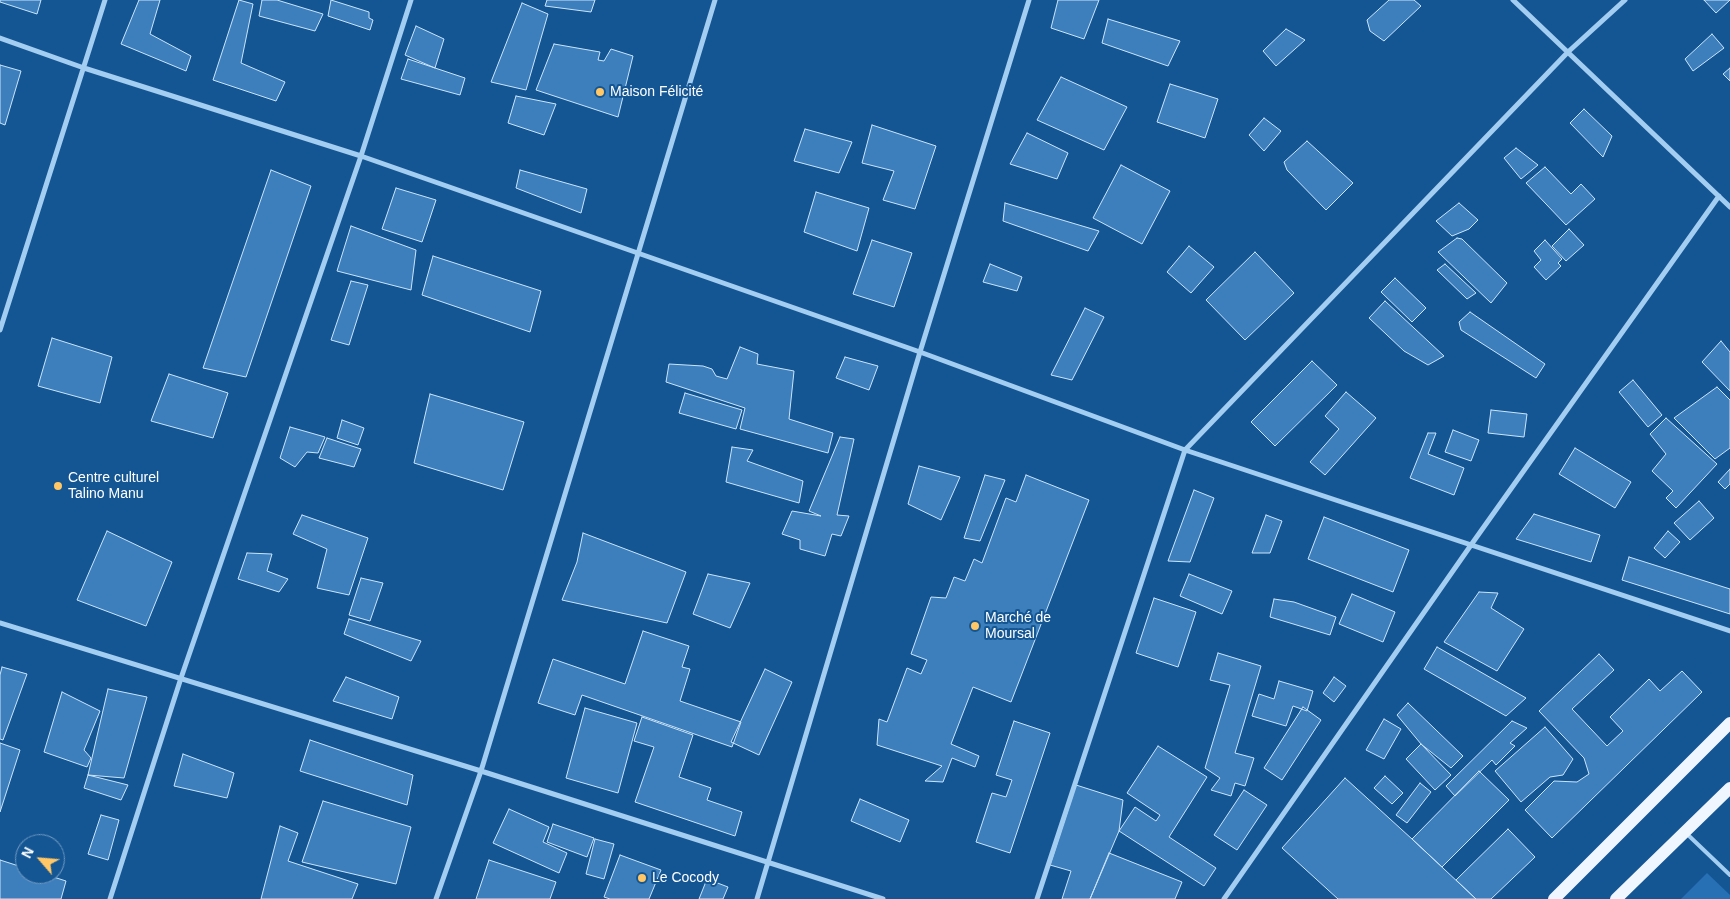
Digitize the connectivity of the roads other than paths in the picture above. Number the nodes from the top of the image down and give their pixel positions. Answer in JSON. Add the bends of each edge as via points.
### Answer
{"nodes":[{"id":1,"x":105,"y":0,"type":"edge"},
{"id":2,"x":411,"y":0,"type":"edge"},
{"id":3,"x":716,"y":0,"type":"edge"},
{"id":4,"x":1029,"y":0,"type":"edge"},
{"id":5,"x":1513,"y":0,"type":"edge"},
{"id":6,"x":1625,"y":0,"type":"edge"},
{"id":7,"x":0,"y":38,"type":"edge"},
{"id":8,"x":1568,"y":52,"type":"junction"},
{"id":9,"x":84,"y":68,"type":"junction"},
{"id":10,"x":361,"y":156,"type":"junction"},
{"id":11,"x":1719,"y":196,"type":"junction"},
{"id":12,"x":1730,"y":206,"type":"edge"},
{"id":13,"x":639,"y":254,"type":"junction"},
{"id":14,"x":0,"y":330,"type":"edge"},
{"id":15,"x":920,"y":352,"type":"junction"},
{"id":16,"x":1185,"y":450,"type":"junction"},
{"id":17,"x":1471,"y":545,"type":"junction"},
{"id":18,"x":0,"y":623,"type":"edge"},
{"id":19,"x":1730,"y":631,"type":"edge"},
{"id":20,"x":181,"y":678,"type":"junction"},
{"id":21,"x":1730,"y":723,"type":"edge"},
{"id":22,"x":481,"y":771,"type":"junction"},
{"id":23,"x":1730,"y":788,"type":"edge"},
{"id":24,"x":1686,"y":832,"type":"junction"},
{"id":25,"x":768,"y":862,"type":"junction"},
{"id":26,"x":1730,"y":875,"type":"edge"},
{"id":27,"x":110,"y":899,"type":"edge"},
{"id":28,"x":436,"y":899,"type":"edge"},
{"id":29,"x":757,"y":899,"type":"edge"},
{"id":30,"x":882,"y":899,"type":"edge"},
{"id":31,"x":1037,"y":899,"type":"edge"},
{"id":32,"x":1224,"y":899,"type":"edge"},
{"id":33,"x":1554,"y":899,"type":"edge"},
{"id":34,"x":1616,"y":899,"type":"edge"}],
"edges":[{"from":1,"to":9,"type":"street"},
{"from":2,"to":10,"type":"street"},
{"from":3,"to":13,"type":"street"},
{"from":4,"to":15,"type":"street"},
{"from":5,"to":8,"type":"street"},
{"from":6,"to":8,"type":"street"},
{"from":7,"to":9,"type":"street"},
{"from":8,"to":11,"type":"street"},
{"from":8,"to":16,"type":"street"},
{"from":9,"to":10,"type":"street"},
{"from":9,"to":14,"type":"street"},
{"from":10,"to":13,"type":"street"},
{"from":10,"to":20,"type":"street"},
{"from":11,"to":12,"type":"street"},
{"from":11,"to":17,"type":"street"},
{"from":13,"to":15,"type":"street"},
{"from":13,"to":22,"type":"street"},
{"from":15,"to":16,"type":"street"},
{"from":15,"to":25,"type":"street"},
{"from":16,"to":17,"type":"street"},
{"from":16,"to":31,"type":"street"},
{"from":17,"to":19,"type":"street"},
{"from":17,"to":32,"type":"street"},
{"from":18,"to":20,"type":"street"},
{"from":20,"to":22,"type":"street"},
{"from":20,"to":27,"type":"street"},
{"from":21,"to":33,"type":"main road"},
{"from":22,"to":25,"type":"street"},
{"from":22,"to":28,"type":"street"},
{"from":23,"to":24,"type":"main road"},
{"from":24,"to":26,"type":"lane"},
{"from":24,"to":34,"type":"main road"},
{"from":25,"to":29,"type":"street"},
{"from":25,"to":30,"type":"street"}]}
